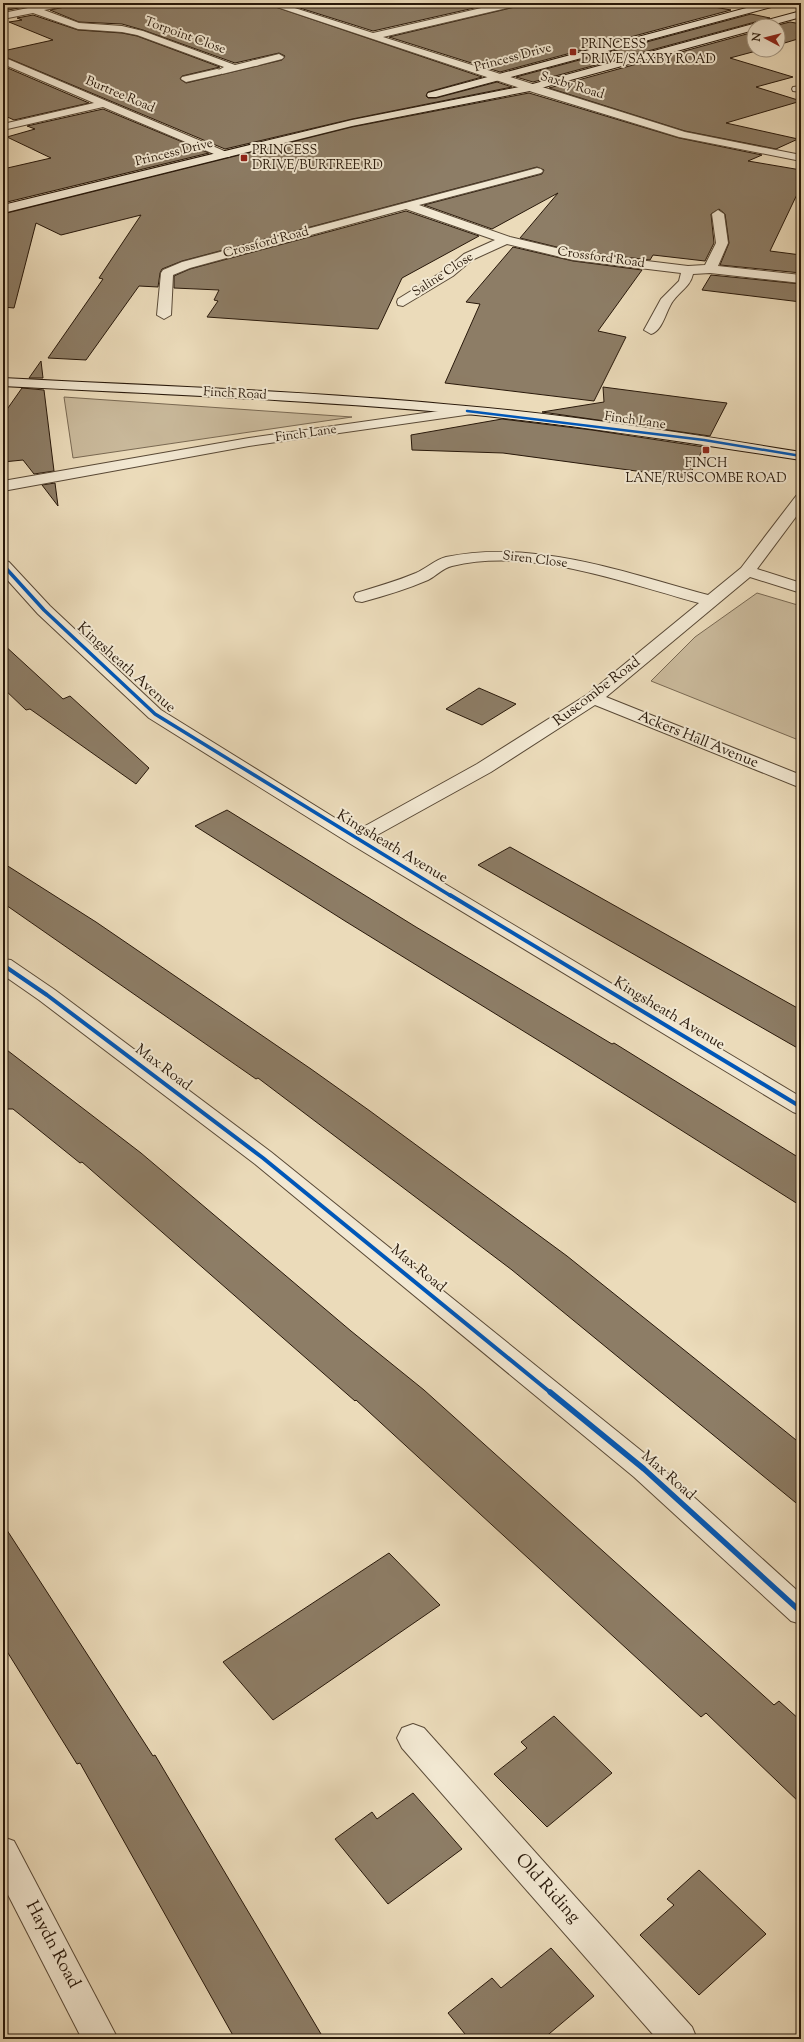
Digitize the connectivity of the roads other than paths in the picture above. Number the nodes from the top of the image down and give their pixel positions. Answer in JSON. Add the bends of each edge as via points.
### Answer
{"nodes":[{"id":1,"x":67,"y":3,"type":"edge"},
{"id":2,"x":270,"y":3,"type":"edge"},
{"id":3,"x":515,"y":3,"type":"edge"},
{"id":4,"x":776,"y":3,"type":"edge"},
{"id":5,"x":34,"y":10,"type":"junction"},
{"id":6,"x":801,"y":14,"type":"edge"},
{"id":7,"x":3,"y":16,"type":"edge"},
{"id":8,"x":786,"y":18,"type":"edge"},
{"id":9,"x":746,"y":28,"type":"edge"},
{"id":10,"x":374,"y":36,"type":"junction"},
{"id":11,"x":279,"y":57,"type":"dead end"},
{"id":12,"x":3,"y":60,"type":"edge"},
{"id":13,"x":235,"y":68,"type":"junction"},
{"id":14,"x":497,"y":76,"type":"junction"},
{"id":15,"x":186,"y":79,"type":"dead end"},
{"id":16,"x":530,"y":88,"type":"junction"},
{"id":17,"x":424,"y":97,"type":"dead end"},
{"id":18,"x":409,"y":101,"type":"dead end"},
{"id":19,"x":105,"y":103,"type":"junction"},
{"id":20,"x":352,"y":123,"type":"junction"},
{"id":21,"x":3,"y":127,"type":"edge"},
{"id":22,"x":225,"y":155,"type":"junction"},
{"id":23,"x":801,"y":158,"type":"edge"},
{"id":24,"x":537,"y":171,"type":"dead end"},
{"id":25,"x":407,"y":205,"type":"junction"},
{"id":26,"x":3,"y":209,"type":"edge"},
{"id":27,"x":718,"y":214,"type":"dead end"},
{"id":28,"x":506,"y":240,"type":"junction"},
{"id":29,"x":710,"y":269,"type":"junction"},
{"id":30,"x":688,"y":270,"type":"junction"},
{"id":31,"x":801,"y":279,"type":"edge"},
{"id":32,"x":404,"y":302,"type":"dead end"},
{"id":33,"x":164,"y":315,"type":"dead end"},
{"id":34,"x":651,"y":330,"type":"dead end"},
{"id":35,"x":3,"y":382,"type":"edge"},
{"id":36,"x":467,"y":410,"type":"junction"},
{"id":37,"x":801,"y":456,"type":"edge"},
{"id":38,"x":3,"y":486,"type":"edge"},
{"id":39,"x":801,"y":499,"type":"edge"},
{"id":40,"x":3,"y":565,"type":"edge"},
{"id":41,"x":747,"y":571,"type":"junction"},
{"id":42,"x":801,"y":588,"type":"edge"},
{"id":43,"x":361,"y":597,"type":"dead end"},
{"id":44,"x":711,"y":601,"type":"junction"},
{"id":45,"x":594,"y":698,"type":"junction"},
{"id":46,"x":801,"y":782,"type":"edge"},
{"id":47,"x":356,"y":840,"type":"junction"},
{"id":48,"x":3,"y":965,"type":"edge"},
{"id":49,"x":801,"y":1107,"type":"edge"},
{"id":50,"x":801,"y":1612,"type":"edge"},
{"id":51,"x":413,"y":1738,"type":"dead end"},
{"id":52,"x":3,"y":1852,"type":"edge"},
{"id":53,"x":101,"y":2039,"type":"edge"},
{"id":54,"x":680,"y":2039,"type":"edge"}],
"edges":[{"from":1,"to":5,"type":"street"},
{"from":2,"to":10,"type":"street","name":"Saxby Road"},
{"from":3,"to":10,"type":"street"},
{"from":4,"to":14,"type":"street","name":"Princess Drive"},
{"from":5,"to":7,"type":"street"},
{"from":5,"to":13,"type":"street","name":"Torpoint Close","via":[[78,26],[140,33]]},
{"from":6,"to":8,"type":"street","name":"Princess Drive"},
{"from":9,"to":16,"type":"street","name":"Princess Drive"},
{"from":10,"to":14,"type":"street","name":"Saxby Road"},
{"from":11,"to":13,"type":"street"},
{"from":12,"to":19,"type":"street","name":"Burtree Road"},
{"from":13,"to":15,"type":"street"},
{"from":14,"to":16,"type":"street","name":"Saxby Road"},
{"from":14,"to":17,"type":"street","name":"Princess Drive"},
{"from":16,"to":20,"type":"street","name":"Princess Drive"},
{"from":16,"to":23,"type":"street","name":"Saxby Road","via":[[683,134]]},
{"from":18,"to":20,"type":"street","name":"Princess Drive"},
{"from":19,"to":21,"type":"street"},
{"from":19,"to":22,"type":"street","name":"Burtree Road"},
{"from":20,"to":22,"type":"street","name":"Princess Drive"},
{"from":22,"to":26,"type":"street","name":"Princess Drive"},
{"from":24,"to":25,"type":"street","name":"Crossford Road","via":[[510,180],[439,194]]},
{"from":25,"to":28,"type":"street","name":"Crossford Road"},
{"from":25,"to":33,"type":"street","name":"Crossford Road","via":[[186,265],[167,273]]},
{"from":27,"to":29,"type":"street","via":[[722,243]]},
{"from":28,"to":30,"type":"street","name":"Crossford Road","via":[[573,256]]},
{"from":28,"to":32,"type":"street","name":"Saline Close","via":[[468,257],[449,273]]},
{"from":29,"to":30,"type":"street","name":"Crossford Road"},
{"from":29,"to":31,"type":"street","name":"Crossford Road"},
{"from":30,"to":34,"type":"street","via":[[685,282],[667,299]]},
{"from":35,"to":36,"type":"street","name":"Finch Road","via":[[284,396]]},
{"from":36,"to":37,"type":"street","name":"Finch Lane","via":[[696,439]]},
{"from":36,"to":38,"type":"street","name":"Finch Lane","via":[[249,442]]},
{"from":39,"to":41,"type":"street","name":"Ruscombe Road"},
{"from":40,"to":47,"type":"street","name":"Kingsheath Avenue","via":[[44,610],[155,714]]},
{"from":41,"to":42,"type":"street"},
{"from":41,"to":44,"type":"street","name":"Ruscombe Road"},
{"from":43,"to":44,"type":"street","name":"Siren Close","via":[[431,572],[444,563],[475,556],[513,556],[572,564]]},
{"from":44,"to":45,"type":"street","name":"Ruscombe Road"},
{"from":45,"to":46,"type":"street","name":"Ackers Hall Avenue"},
{"from":45,"to":47,"type":"street","name":"Ruscombe Road","via":[[484,768]]},
{"from":47,"to":49,"type":"street","name":"Kingsheath Avenue"},
{"from":48,"to":50,"type":"street","name":"Max Road","via":[[47,995],[269,1164],[644,1470]]},
{"from":51,"to":54,"type":"street","name":"Old Riding"},
{"from":52,"to":53,"type":"street","name":"Haydn Road"}]}
